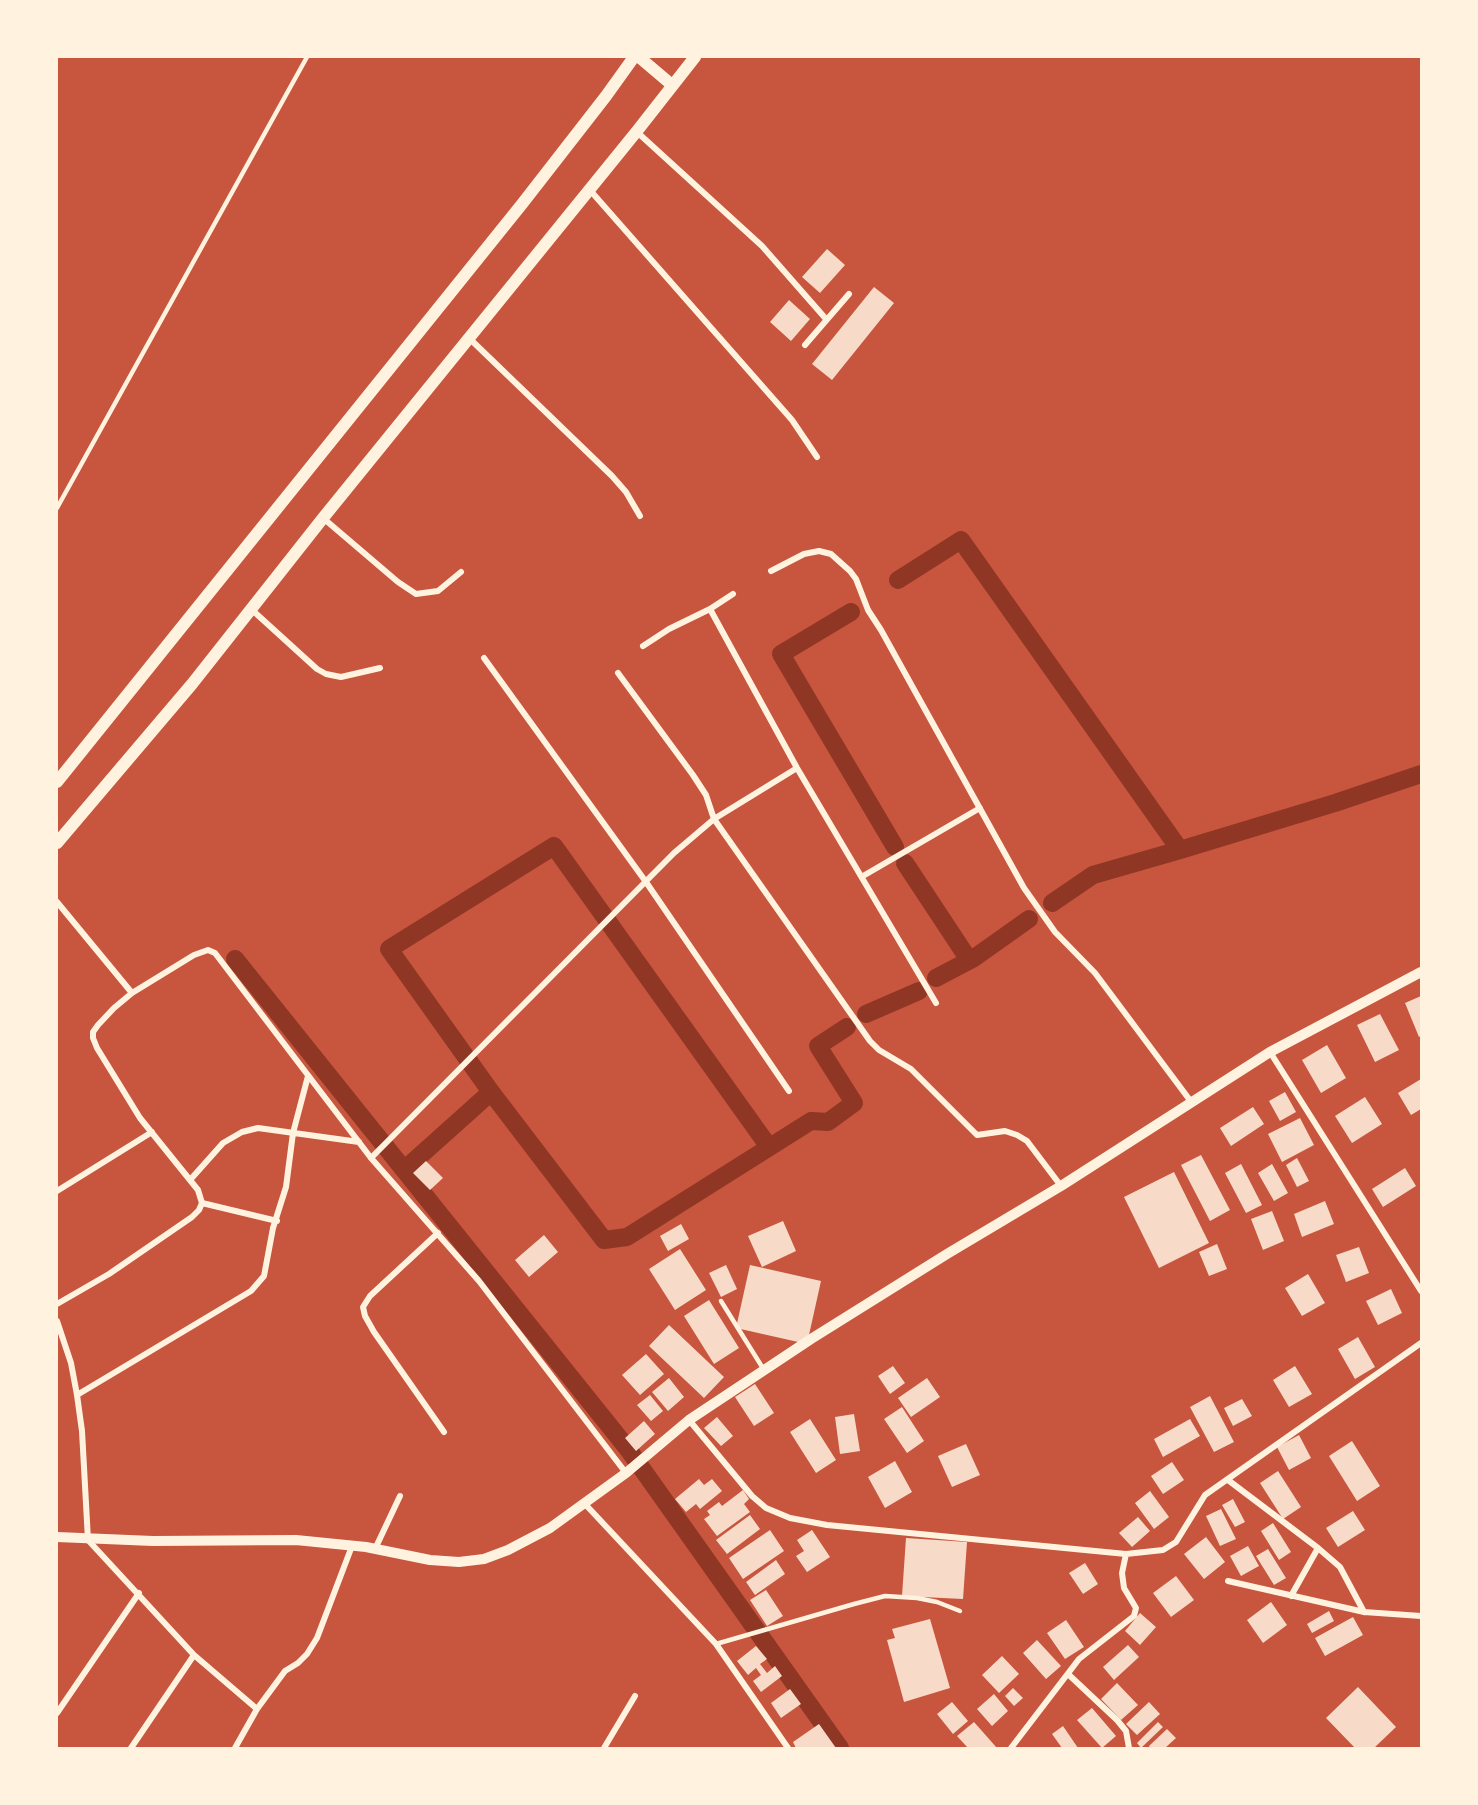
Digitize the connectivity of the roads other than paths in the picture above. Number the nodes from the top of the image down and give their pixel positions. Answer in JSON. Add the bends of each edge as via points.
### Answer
{"nodes":[{"id":1,"x":306,"y":57,"type":"edge"},
{"id":2,"x":634,"y":57,"type":"edge"},
{"id":3,"x":639,"y":57,"type":"edge"},
{"id":4,"x":694,"y":57,"type":"edge"},
{"id":5,"x":672,"y":85,"type":"junction"},
{"id":6,"x":637,"y":131,"type":"junction"},
{"id":7,"x":589,"y":189,"type":"junction"},
{"id":8,"x":849,"y":294,"type":"dead end"},
{"id":9,"x":826,"y":319,"type":"junction"},
{"id":10,"x":470,"y":338,"type":"junction"},
{"id":11,"x":805,"y":345,"type":"dead end"},
{"id":12,"x":817,"y":457,"type":"dead end"},
{"id":13,"x":57,"y":508,"type":"edge"},
{"id":14,"x":640,"y":516,"type":"dead end"},
{"id":15,"x":323,"y":518,"type":"junction"},
{"id":16,"x":771,"y":571,"type":"dead end"},
{"id":17,"x":461,"y":572,"type":"dead end"},
{"id":18,"x":733,"y":594,"type":"dead end"},
{"id":19,"x":251,"y":609,"type":"junction"},
{"id":20,"x":710,"y":609,"type":"junction"},
{"id":21,"x":643,"y":646,"type":"dead end"},
{"id":22,"x":484,"y":658,"type":"dead end"},
{"id":23,"x":380,"y":668,"type":"dead end"},
{"id":24,"x":618,"y":673,"type":"dead end"},
{"id":25,"x":797,"y":768,"type":"junction"},
{"id":26,"x":57,"y":782,"type":"edge"},
{"id":27,"x":980,"y":808,"type":"junction"},
{"id":28,"x":714,"y":819,"type":"junction"},
{"id":29,"x":57,"y":843,"type":"edge"},
{"id":30,"x":863,"y":876,"type":"junction"},
{"id":31,"x":646,"y":882,"type":"junction"},
{"id":32,"x":57,"y":902,"type":"edge"},
{"id":33,"x":1421,"y":972,"type":"edge"},
{"id":34,"x":132,"y":993,"type":"junction"},
{"id":35,"x":936,"y":1003,"type":"dead end"},
{"id":36,"x":1270,"y":1052,"type":"junction"},
{"id":37,"x":308,"y":1076,"type":"junction"},
{"id":38,"x":789,"y":1091,"type":"dead end"},
{"id":39,"x":1192,"y":1102,"type":"junction"},
{"id":40,"x":152,"y":1132,"type":"junction"},
{"id":41,"x":293,"y":1133,"type":"junction"},
{"id":42,"x":359,"y":1142,"type":"junction"},
{"id":43,"x":371,"y":1158,"type":"junction"},
{"id":44,"x":190,"y":1180,"type":"junction"},
{"id":45,"x":1061,"y":1186,"type":"junction"},
{"id":46,"x":57,"y":1191,"type":"edge"},
{"id":47,"x":202,"y":1203,"type":"junction"},
{"id":48,"x":277,"y":1221,"type":"junction"},
{"id":49,"x":438,"y":1233,"type":"junction"},
{"id":50,"x":1421,"y":1291,"type":"edge"},
{"id":51,"x":721,"y":1301,"type":"dead end"},
{"id":52,"x":57,"y":1304,"type":"edge"},
{"id":53,"x":57,"y":1321,"type":"edge"},
{"id":54,"x":1421,"y":1343,"type":"edge"},
{"id":55,"x":764,"y":1371,"type":"junction"},
{"id":56,"x":77,"y":1395,"type":"junction"},
{"id":57,"x":689,"y":1420,"type":"junction"},
{"id":58,"x":444,"y":1432,"type":"dead end"},
{"id":59,"x":629,"y":1470,"type":"junction"},
{"id":60,"x":1228,"y":1480,"type":"junction"},
{"id":61,"x":400,"y":1496,"type":"dead end"},
{"id":62,"x":585,"y":1503,"type":"junction"},
{"id":63,"x":57,"y":1537,"type":"edge"},
{"id":64,"x":88,"y":1540,"type":"junction"},
{"id":65,"x":352,"y":1546,"type":"junction"},
{"id":66,"x":1318,"y":1548,"type":"junction"},
{"id":67,"x":375,"y":1549,"type":"junction"},
{"id":68,"x":1126,"y":1554,"type":"junction"},
{"id":69,"x":1228,"y":1581,"type":"dead end"},
{"id":70,"x":139,"y":1593,"type":"junction"},
{"id":71,"x":1292,"y":1596,"type":"junction"},
{"id":72,"x":960,"y":1611,"type":"dead end"},
{"id":73,"x":1364,"y":1612,"type":"junction"},
{"id":74,"x":1421,"y":1616,"type":"edge"},
{"id":75,"x":716,"y":1644,"type":"junction"},
{"id":76,"x":194,"y":1655,"type":"junction"},
{"id":77,"x":1068,"y":1674,"type":"junction"},
{"id":78,"x":634,"y":1696,"type":"dead end"},
{"id":79,"x":256,"y":1709,"type":"junction"},
{"id":80,"x":57,"y":1713,"type":"edge"},
{"id":81,"x":131,"y":1748,"type":"edge"},
{"id":82,"x":235,"y":1748,"type":"edge"},
{"id":83,"x":604,"y":1748,"type":"edge"},
{"id":84,"x":788,"y":1748,"type":"edge"},
{"id":85,"x":1011,"y":1748,"type":"edge"},
{"id":86,"x":1129,"y":1748,"type":"edge"}],
"edges":[{"from":1,"to":13,"type":"lane"},
{"from":2,"to":26,"type":"main road","via":[[522,204]]},
{"from":3,"to":5,"type":"main road"},
{"from":4,"to":5,"type":"main road"},
{"from":5,"to":6,"type":"main road"},
{"from":6,"to":7,"type":"main road"},
{"from":6,"to":9,"type":"street","via":[[762,246]]},
{"from":7,"to":10,"type":"main road"},
{"from":7,"to":12,"type":"street","via":[[792,420]]},
{"from":8,"to":9,"type":"street"},
{"from":9,"to":11,"type":"street"},
{"from":10,"to":14,"type":"street","via":[[612,476],[627,492]]},
{"from":10,"to":15,"type":"main road"},
{"from":15,"to":17,"type":"street","via":[[416,594],[438,591]]},
{"from":15,"to":19,"type":"main road"},
{"from":16,"to":27,"type":"street","via":[[819,550],[831,554],[850,571]]},
{"from":18,"to":20,"type":"street"},
{"from":19,"to":23,"type":"street","via":[[326,674],[341,677]]},
{"from":19,"to":29,"type":"main road"},
{"from":20,"to":21,"type":"street"},
{"from":20,"to":25,"type":"street"},
{"from":22,"to":31,"type":"street"},
{"from":24,"to":28,"type":"street","via":[[693,775],[706,795]]},
{"from":25,"to":28,"type":"street"},
{"from":25,"to":30,"type":"street"},
{"from":27,"to":30,"type":"street"},
{"from":27,"to":39,"type":"street","via":[[1024,888],[1055,932],[1095,973]]},
{"from":28,"to":31,"type":"street"},
{"from":28,"to":45,"type":"street","via":[[870,1041],[911,1069],[977,1135],[1005,1131],[1027,1141]]},
{"from":30,"to":35,"type":"street"},
{"from":31,"to":38,"type":"street"},
{"from":31,"to":43,"type":"street"},
{"from":32,"to":34,"type":"street"},
{"from":33,"to":36,"type":"street"},
{"from":34,"to":37,"type":"street","via":[[208,950]]},
{"from":34,"to":40,"type":"street","via":[[98,1025],[93,1038]]},
{"from":36,"to":39,"type":"street"},
{"from":36,"to":50,"type":"street"},
{"from":37,"to":41,"type":"street"},
{"from":37,"to":42,"type":"street"},
{"from":39,"to":45,"type":"street"},
{"from":40,"to":44,"type":"street"},
{"from":40,"to":46,"type":"street"},
{"from":41,"to":42,"type":"street"},
{"from":41,"to":44,"type":"street","via":[[258,1128],[242,1132],[223,1143]]},
{"from":41,"to":48,"type":"street"},
{"from":42,"to":43,"type":"street"},
{"from":43,"to":49,"type":"street"},
{"from":44,"to":47,"type":"street"},
{"from":45,"to":55,"type":"street"},
{"from":47,"to":48,"type":"street"},
{"from":47,"to":52,"type":"street","via":[[192,1217]]},
{"from":48,"to":56,"type":"street","via":[[264,1276],[251,1291]]},
{"from":49,"to":58,"type":"street","via":[[363,1307],[374,1332]]},
{"from":49,"to":59,"type":"street"},
{"from":51,"to":55,"type":"lane"},
{"from":53,"to":56,"type":"street"},
{"from":54,"to":60,"type":"street"},
{"from":55,"to":57,"type":"street"},
{"from":56,"to":64,"type":"street"},
{"from":57,"to":59,"type":"street"},
{"from":57,"to":68,"type":"street","via":[[752,1496],[766,1508],[790,1518],[827,1525]]},
{"from":59,"to":62,"type":"street"},
{"from":60,"to":66,"type":"street"},
{"from":60,"to":68,"type":"street","via":[[1205,1495],[1176,1542],[1164,1550]]},
{"from":61,"to":67,"type":"street"},
{"from":62,"to":67,"type":"street","via":[[550,1528],[484,1559],[430,1560]]},
{"from":62,"to":75,"type":"street"},
{"from":63,"to":64,"type":"street"},
{"from":64,"to":65,"type":"street","via":[[296,1540]]},
{"from":64,"to":70,"type":"street"},
{"from":65,"to":67,"type":"street"},
{"from":65,"to":79,"type":"street","via":[[317,1638]]},
{"from":66,"to":71,"type":"street"},
{"from":66,"to":73,"type":"street","via":[[1340,1567]]},
{"from":68,"to":77,"type":"street","via":[[1122,1573],[1124,1588],[1136,1608],[1134,1616],[1079,1659]]},
{"from":69,"to":71,"type":"street"},
{"from":70,"to":76,"type":"street"},
{"from":70,"to":80,"type":"street"},
{"from":71,"to":73,"type":"street"},
{"from":72,"to":75,"type":"lane","via":[[927,1600],[885,1596]]},
{"from":73,"to":74,"type":"street"},
{"from":75,"to":84,"type":"street"},
{"from":76,"to":79,"type":"street"},
{"from":76,"to":81,"type":"street"},
{"from":77,"to":85,"type":"street"},
{"from":77,"to":86,"type":"street","via":[[1117,1720],[1126,1731]]},
{"from":78,"to":83,"type":"street"},
{"from":79,"to":82,"type":"street"}]}
